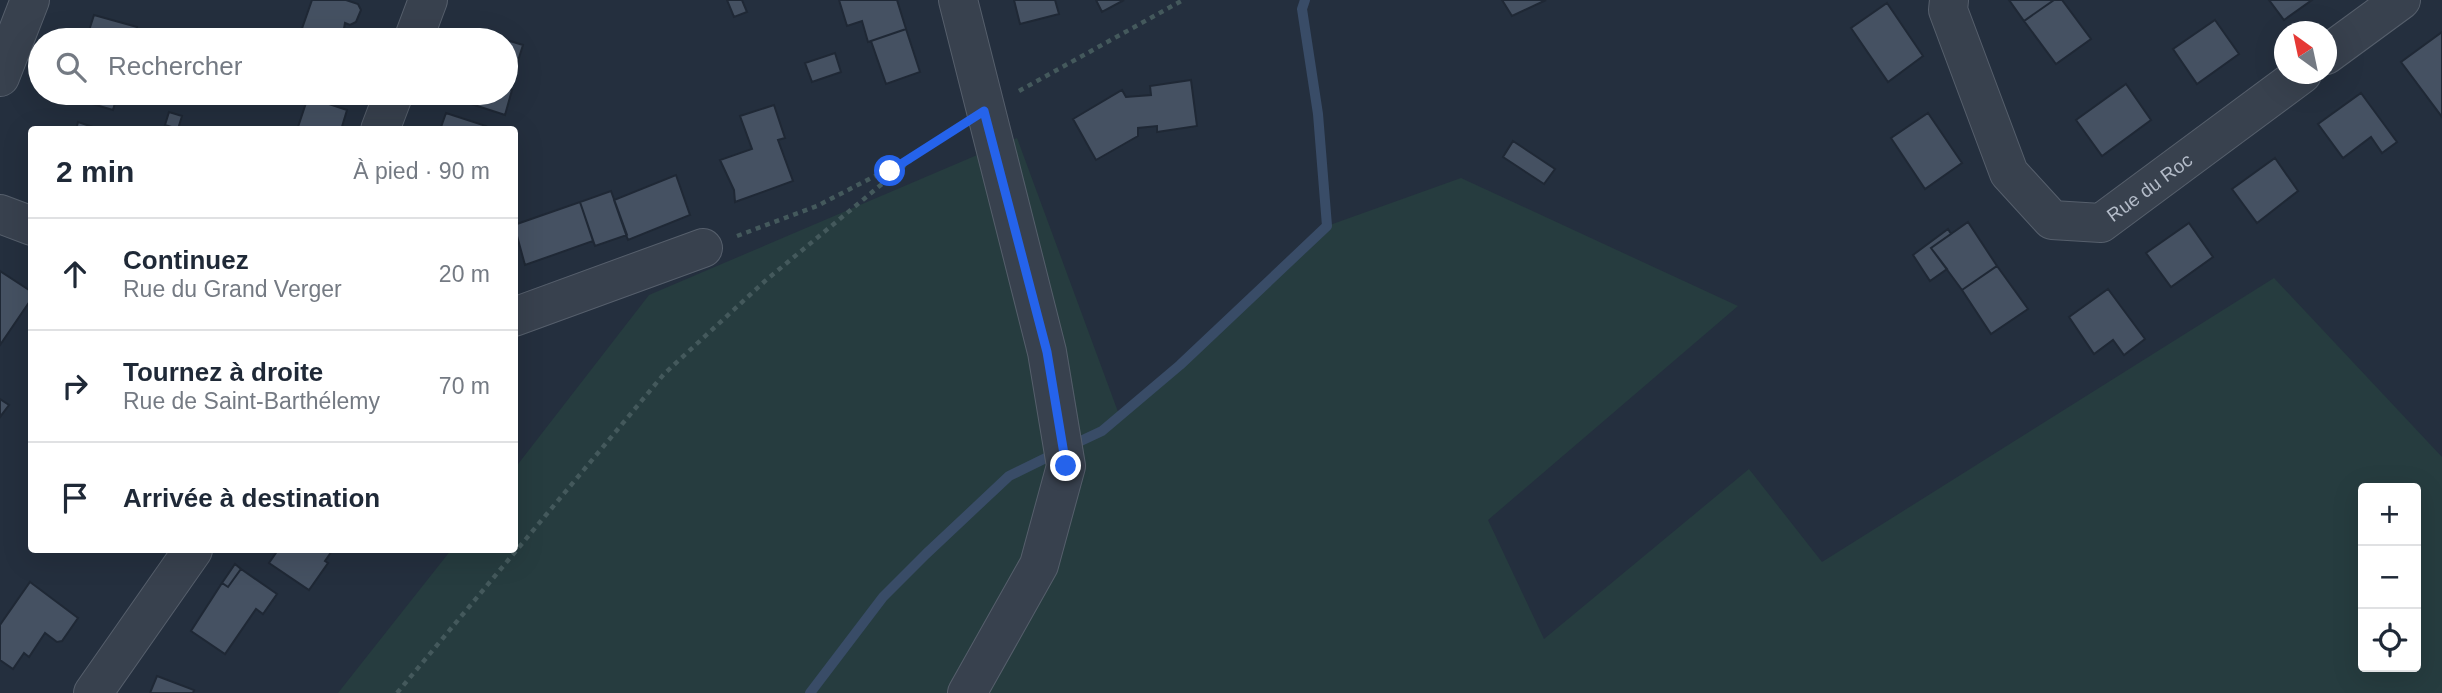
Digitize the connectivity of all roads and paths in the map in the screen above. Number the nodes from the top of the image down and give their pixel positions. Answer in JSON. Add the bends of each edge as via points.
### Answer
{"nodes":[{"id":1,"x":30,"y":0,"type":"edge"},
{"id":2,"x":428,"y":0,"type":"edge"},
{"id":3,"x":958,"y":0,"type":"edge"},
{"id":4,"x":1183,"y":0,"type":"edge"},
{"id":5,"x":1949,"y":0,"type":"edge"},
{"id":6,"x":2400,"y":0,"type":"edge"},
{"id":7,"x":418,"y":28,"type":"edge"},
{"id":8,"x":2337,"y":47,"type":"edge"},
{"id":9,"x":0,"y":77,"type":"edge"},
{"id":10,"x":2289,"y":84,"type":"edge"},
{"id":11,"x":389,"y":105,"type":"edge"},
{"id":12,"x":984,"y":111,"type":"junction"},
{"id":13,"x":382,"y":126,"type":"edge"},
{"id":14,"x":929,"y":145,"type":"junction"},
{"id":15,"x":0,"y":214,"type":"edge"},
{"id":16,"x":28,"y":224,"type":"edge"},
{"id":17,"x":703,"y":248,"type":"joint"},
{"id":18,"x":518,"y":316,"type":"edge"},
{"id":19,"x":518,"y":548,"type":"edge"},
{"id":20,"x":191,"y":553,"type":"edge"},
{"id":21,"x":514,"y":553,"type":"edge"},
{"id":22,"x":93,"y":693,"type":"edge"},
{"id":23,"x":397,"y":693,"type":"edge"},
{"id":24,"x":967,"y":693,"type":"edge"}],
"edges":[{"from":1,"to":9,"type":"street"},
{"from":2,"to":7,"type":"street"},
{"from":3,"to":12,"type":"street"},
{"from":4,"to":12,"type":"path"},
{"from":5,"to":10,"type":"street","name":"Rue du Roc","via":[[1948,10],[2009,173],[2052,220],[2101,223]]},
{"from":6,"to":8,"type":"street"},
{"from":11,"to":13,"type":"street"},
{"from":12,"to":14,"type":"path"},
{"from":12,"to":24,"type":"street","via":[[1047,352],[1066,466],[1039,565]]},
{"from":14,"to":17,"type":"path","via":[[890,171],[817,206]]},
{"from":14,"to":19,"type":"path","via":[[765,281],[664,374]]},
{"from":15,"to":16,"type":"street"},
{"from":17,"to":18,"type":"street"},
{"from":20,"to":22,"type":"street"},
{"from":21,"to":23,"type":"path"}]}
